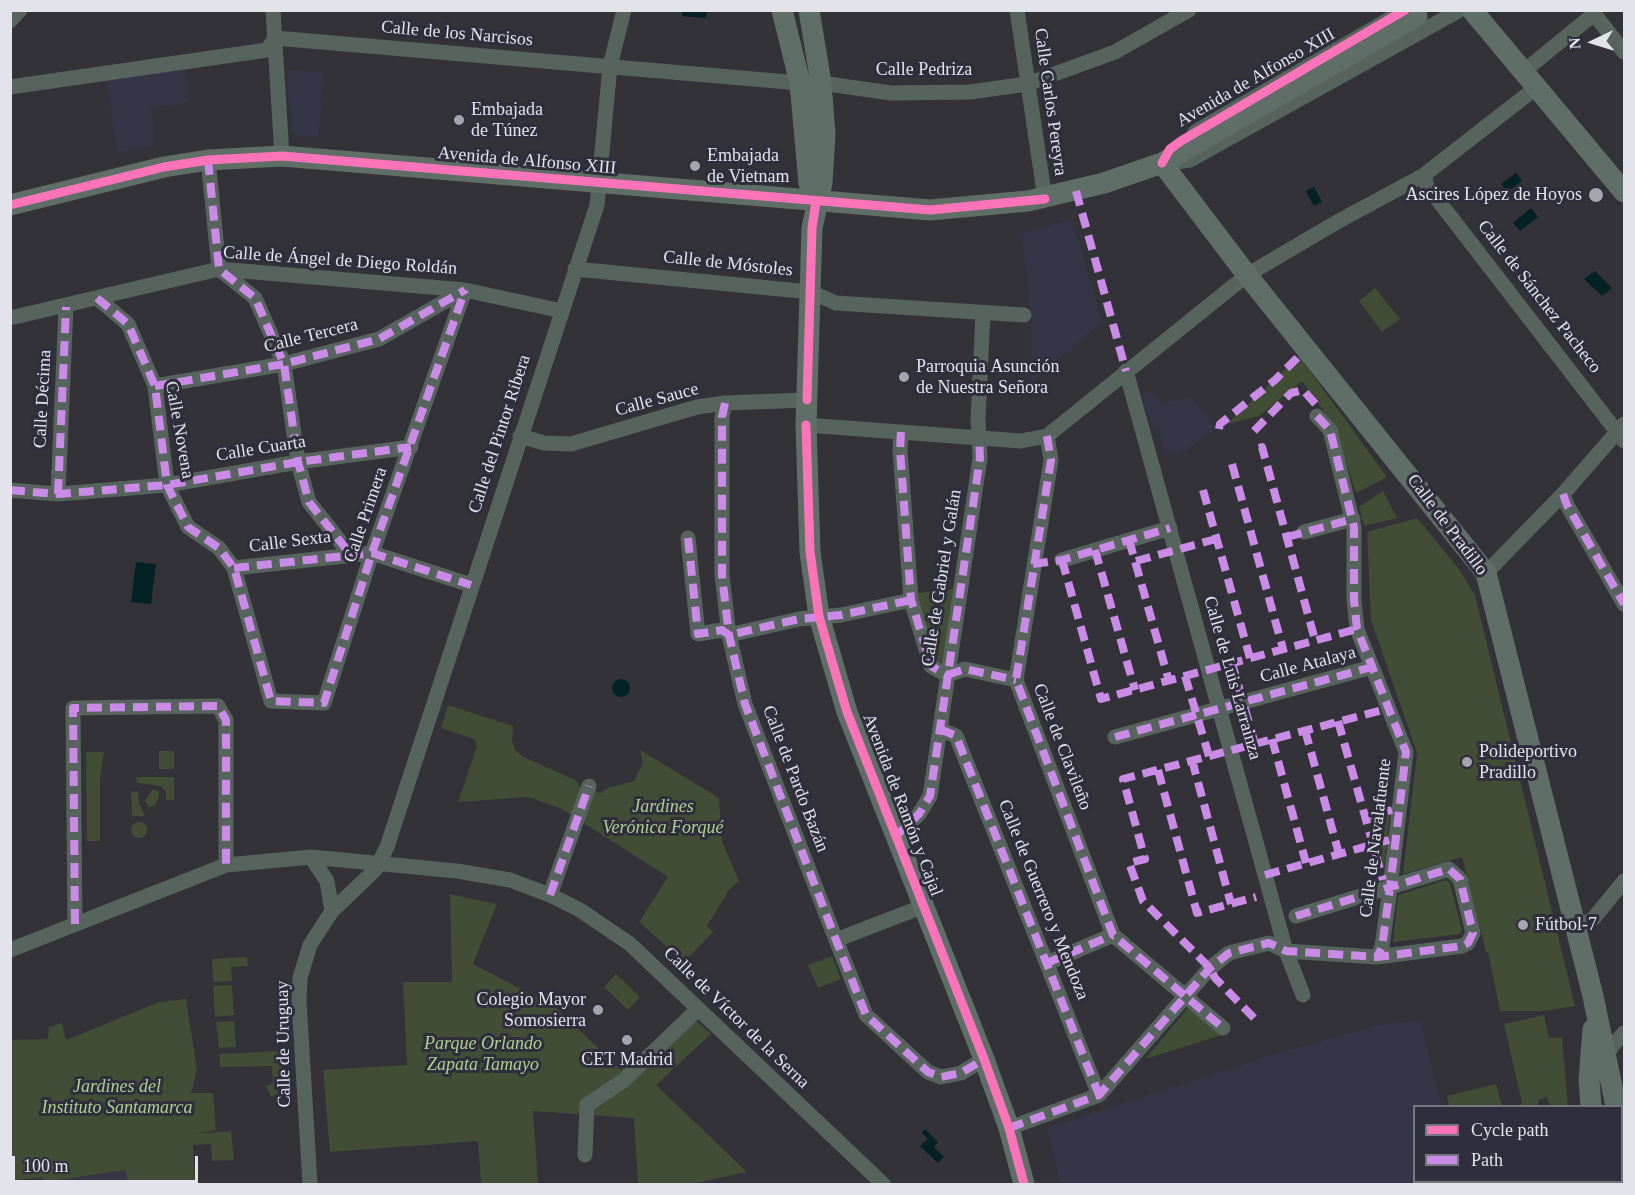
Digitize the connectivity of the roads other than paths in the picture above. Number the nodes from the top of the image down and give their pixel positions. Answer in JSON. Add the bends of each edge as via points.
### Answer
{"nodes":[{"id":1,"x":20,"y":10,"type":"edge"},
{"id":2,"x":273,"y":10,"type":"edge"},
{"id":3,"x":624,"y":10,"type":"edge"},
{"id":4,"x":782,"y":10,"type":"edge"},
{"id":5,"x":809,"y":10,"type":"edge"},
{"id":6,"x":1017,"y":10,"type":"edge"},
{"id":7,"x":1189,"y":10,"type":"edge"},
{"id":8,"x":1460,"y":10,"type":"edge"},
{"id":9,"x":1472,"y":10,"type":"edge"},
{"id":10,"x":1593,"y":12,"type":"edge"},
{"id":11,"x":1411,"y":13,"type":"edge"},
{"id":12,"x":10,"y":21,"type":"edge"},
{"id":13,"x":275,"y":38,"type":"junction"},
{"id":14,"x":1624,"y":52,"type":"edge"},
{"id":15,"x":610,"y":66,"type":"junction"},
{"id":16,"x":1531,"y":79,"type":"junction"},
{"id":17,"x":800,"y":83,"type":"junction"},
{"id":18,"x":821,"y":83,"type":"junction"},
{"id":19,"x":1027,"y":84,"type":"junction"},
{"id":20,"x":10,"y":87,"type":"edge"},
{"id":21,"x":282,"y":156,"type":"junction"},
{"id":22,"x":208,"y":160,"type":"junction"},
{"id":23,"x":1162,"y":163,"type":"junction"},
{"id":24,"x":1424,"y":175,"type":"junction"},
{"id":25,"x":600,"y":183,"type":"junction"},
{"id":26,"x":1624,"y":192,"type":"edge"},
{"id":27,"x":1045,"y":198,"type":"junction"},
{"id":28,"x":816,"y":201,"type":"junction"},
{"id":29,"x":10,"y":205,"type":"edge"},
{"id":30,"x":219,"y":269,"type":"junction"},
{"id":31,"x":575,"y":269,"type":"junction"},
{"id":32,"x":1247,"y":275,"type":"junction"},
{"id":33,"x":465,"y":290,"type":"junction"},
{"id":34,"x":811,"y":292,"type":"junction"},
{"id":35,"x":97,"y":298,"type":"junction"},
{"id":36,"x":66,"y":307,"type":"junction"},
{"id":37,"x":562,"y":310,"type":"junction"},
{"id":38,"x":983,"y":313,"type":"junction"},
{"id":39,"x":1024,"y":315,"type":"dead end"},
{"id":40,"x":10,"y":318,"type":"edge"},
{"id":41,"x":285,"y":364,"type":"junction"},
{"id":42,"x":1126,"y":371,"type":"junction"},
{"id":43,"x":155,"y":386,"type":"junction"},
{"id":44,"x":807,"y":400,"type":"junction"},
{"id":45,"x":725,"y":403,"type":"junction"},
{"id":46,"x":1317,"y":416,"type":"dead end"},
{"id":47,"x":806,"y":425,"type":"junction"},
{"id":48,"x":901,"y":432,"type":"junction"},
{"id":49,"x":1622,"y":433,"type":"edge"},
{"id":50,"x":520,"y":436,"type":"junction"},
{"id":51,"x":1047,"y":436,"type":"junction"},
{"id":52,"x":979,"y":439,"type":"junction"},
{"id":53,"x":411,"y":447,"type":"junction"},
{"id":54,"x":298,"y":462,"type":"junction"},
{"id":55,"x":167,"y":485,"type":"junction"},
{"id":56,"x":10,"y":490,"type":"edge"},
{"id":57,"x":58,"y":494,"type":"junction"},
{"id":58,"x":1563,"y":494,"type":"junction"},
{"id":59,"x":1353,"y":519,"type":"junction"},
{"id":60,"x":1170,"y":528,"type":"junction"},
{"id":61,"x":1304,"y":532,"type":"dead end"},
{"id":62,"x":688,"y":538,"type":"dead end"},
{"id":63,"x":372,"y":553,"type":"junction"},
{"id":64,"x":350,"y":554,"type":"junction"},
{"id":65,"x":1062,"y":560,"type":"dead end"},
{"id":66,"x":234,"y":568,"type":"junction"},
{"id":67,"x":1486,"y":573,"type":"junction"},
{"id":68,"x":471,"y":585,"type":"junction"},
{"id":69,"x":911,"y":600,"type":"junction"},
{"id":70,"x":1624,"y":604,"type":"edge"},
{"id":71,"x":819,"y":616,"type":"junction"},
{"id":72,"x":729,"y":635,"type":"junction"},
{"id":73,"x":1372,"y":668,"type":"junction"},
{"id":74,"x":947,"y":675,"type":"junction"},
{"id":75,"x":1016,"y":680,"type":"junction"},
{"id":76,"x":271,"y":701,"type":"joint"},
{"id":77,"x":1220,"y":709,"type":"junction"},
{"id":78,"x":940,"y":729,"type":"junction"},
{"id":79,"x":1115,"y":737,"type":"dead end"},
{"id":80,"x":589,"y":786,"type":"dead end"},
{"id":81,"x":896,"y":836,"type":"junction"},
{"id":82,"x":311,"y":857,"type":"junction"},
{"id":83,"x":380,"y":862,"type":"junction"},
{"id":84,"x":226,"y":865,"type":"junction"},
{"id":85,"x":1624,"y":881,"type":"edge"},
{"id":86,"x":1390,"y":888,"type":"junction"},
{"id":87,"x":550,"y":895,"type":"junction"},
{"id":88,"x":924,"y":906,"type":"junction"},
{"id":89,"x":332,"y":911,"type":"junction"},
{"id":90,"x":1296,"y":916,"type":"dead end"},
{"id":91,"x":75,"y":924,"type":"junction"},
{"id":92,"x":1575,"y":927,"type":"junction"},
{"id":93,"x":1113,"y":935,"type":"junction"},
{"id":94,"x":836,"y":940,"type":"junction"},
{"id":95,"x":10,"y":950,"type":"edge"},
{"id":96,"x":1286,"y":951,"type":"junction"},
{"id":97,"x":1377,"y":957,"type":"junction"},
{"id":98,"x":1047,"y":963,"type":"junction"},
{"id":99,"x":1303,"y":995,"type":"dead end"},
{"id":100,"x":1593,"y":996,"type":"junction"},
{"id":101,"x":1186,"y":997,"type":"junction"},
{"id":102,"x":698,"y":1010,"type":"junction"},
{"id":103,"x":1223,"y":1028,"type":"dead end"},
{"id":104,"x":1624,"y":1033,"type":"edge"},
{"id":105,"x":1606,"y":1056,"type":"junction"},
{"id":106,"x":984,"y":1059,"type":"junction"},
{"id":107,"x":1099,"y":1095,"type":"junction"},
{"id":108,"x":1590,"y":1100,"type":"edge"},
{"id":109,"x":1615,"y":1100,"type":"edge"},
{"id":110,"x":1009,"y":1128,"type":"junction"},
{"id":111,"x":585,"y":1155,"type":"dead end"},
{"id":112,"x":310,"y":1185,"type":"edge"},
{"id":113,"x":883,"y":1185,"type":"edge"},
{"id":114,"x":1024,"y":1185,"type":"edge"}],
"edges":[{"from":1,"to":12,"type":"street"},
{"from":2,"to":13,"type":"street"},
{"from":3,"to":15,"type":"street","name":"Calle del Pintor Ribera"},
{"from":4,"to":17,"type":"street","name":"Avenida de Ramón y Cajal"},
{"from":5,"to":18,"type":"street","name":"Avenida de Ramón y Cajal"},
{"from":6,"to":19,"type":"street","name":"Calle Carlos Pereyra"},
{"from":7,"to":19,"type":"street","name":"Calle Pedriza","via":[[1115,52]]},
{"from":8,"to":23,"type":"street","name":"Avenida de Alfonso XIII","via":[[1190,160]]},
{"from":9,"to":16,"type":"street"},
{"from":10,"to":14,"type":"street"},
{"from":10,"to":16,"type":"street"},
{"from":11,"to":23,"type":"street","name":"Avenida de Alfonso XIII"},
{"from":13,"to":15,"type":"street","name":"Calle de los Narcisos"},
{"from":13,"to":20,"type":"street","via":[[267,50]]},
{"from":13,"to":21,"type":"street"},
{"from":15,"to":17,"type":"street","name":"Calle de los Narcisos"},
{"from":15,"to":25,"type":"street","name":"Calle del Pintor Ribera"},
{"from":16,"to":24,"type":"street"},
{"from":16,"to":26,"type":"street"},
{"from":17,"to":28,"type":"street","name":"Avenida de Ramón y Cajal","via":[[809,183]]},
{"from":18,"to":19,"type":"street","name":"Calle Pedriza","via":[[891,93],[970,92]]},
{"from":18,"to":28,"type":"street","name":"Avenida de Ramón y Cajal","via":[[825,134],[822,183]]},
{"from":19,"to":27,"type":"street","name":"Calle Carlos Pereyra"},
{"from":21,"to":22,"type":"street","name":"Avenida de Alfonso XIII"},
{"from":21,"to":25,"type":"street","name":"Avenida de Alfonso XIII"},
{"from":22,"to":29,"type":"street","name":"Avenida de Alfonso XIII","via":[[121,176]]},
{"from":22,"to":30,"type":"street"},
{"from":23,"to":27,"type":"street","name":"Avenida de Alfonso XIII"},
{"from":23,"to":32,"type":"street","name":"Calle de Pradillo"},
{"from":24,"to":32,"type":"street"},
{"from":24,"to":49,"type":"street","name":"Calle de Sánchez Pacheco","via":[[1427,186]]},
{"from":25,"to":28,"type":"street","name":"Avenida de Alfonso XIII"},
{"from":25,"to":31,"type":"street","name":"Calle del Pintor Ribera","via":[[597,205]]},
{"from":27,"to":28,"type":"street","name":"Avenida de Alfonso XIII","via":[[930,210]]},
{"from":28,"to":34,"type":"street","name":"Avenida de Ramón y Cajal"},
{"from":30,"to":33,"type":"street","name":"Calle de Ángel de Diego Roldán"},
{"from":30,"to":35,"type":"street","name":"Calle de Ángel de Diego Roldán"},
{"from":30,"to":41,"type":"street","via":[[255,298]]},
{"from":31,"to":34,"type":"street","name":"Calle de Móstoles"},
{"from":31,"to":37,"type":"street","name":"Calle del Pintor Ribera"},
{"from":32,"to":42,"type":"street"},
{"from":32,"to":67,"type":"street","name":"Calle de Pradillo"},
{"from":33,"to":37,"type":"street","name":"Calle de Ángel de Diego Roldán"},
{"from":33,"to":41,"type":"street","name":"Calle Tercera","via":[[379,339]]},
{"from":33,"to":53,"type":"street","name":"Calle Primera"},
{"from":34,"to":38,"type":"street","name":"Calle de Móstoles","via":[[836,303]]},
{"from":34,"to":44,"type":"street","name":"Avenida de Ramón y Cajal"},
{"from":35,"to":36,"type":"street","name":"Calle de Ángel de Diego Roldán"},
{"from":35,"to":43,"type":"street","name":"Calle Novena","via":[[128,324]]},
{"from":36,"to":40,"type":"street","name":"Calle de Ángel de Diego Roldán"},
{"from":36,"to":57,"type":"street","name":"Calle Décima"},
{"from":37,"to":50,"type":"street","name":"Calle del Pintor Ribera"},
{"from":38,"to":39,"type":"street","name":"Calle de Móstoles"},
{"from":38,"to":52,"type":"street","name":"Calle de Gabriel y Galán"},
{"from":41,"to":43,"type":"street","name":"Calle Tercera"},
{"from":41,"to":54,"type":"street"},
{"from":42,"to":51,"type":"street"},
{"from":42,"to":60,"type":"street","name":"Calle de Luis Larrainza"},
{"from":43,"to":55,"type":"street","name":"Calle Novena"},
{"from":44,"to":45,"type":"street","name":"Calle Sauce"},
{"from":44,"to":47,"type":"street","name":"Avenida de Ramón y Cajal"},
{"from":45,"to":50,"type":"street","name":"Calle Sauce","via":[[673,412],[571,444]]},
{"from":45,"to":72,"type":"street","name":"Calle de Pardo Bazán","via":[[722,575]]},
{"from":46,"to":59,"type":"street","name":"Calle de Navalafuente","via":[[1330,430]]},
{"from":47,"to":48,"type":"street"},
{"from":47,"to":71,"type":"street","name":"Avenida de Ramón y Cajal","via":[[810,552]]},
{"from":48,"to":52,"type":"street"},
{"from":48,"to":69,"type":"street"},
{"from":49,"to":58,"type":"street"},
{"from":50,"to":68,"type":"street","name":"Calle del Pintor Ribera"},
{"from":51,"to":52,"type":"street","via":[[1021,441]]},
{"from":51,"to":75,"type":"street","name":"Calle de Clavileño","via":[[1051,460]]},
{"from":52,"to":74,"type":"street","name":"Calle de Gabriel y Galán","via":[[980,458]]},
{"from":53,"to":54,"type":"street","name":"Calle Cuarta"},
{"from":53,"to":63,"type":"street","name":"Calle Primera"},
{"from":54,"to":55,"type":"street","name":"Calle Cuarta"},
{"from":54,"to":64,"type":"street","via":[[309,502]]},
{"from":55,"to":57,"type":"street","name":"Calle Cuarta"},
{"from":55,"to":66,"type":"street","name":"Calle Novena","via":[[188,527],[219,548]]},
{"from":56,"to":57,"type":"street","name":"Calle Cuarta"},
{"from":58,"to":67,"type":"street"},
{"from":58,"to":70,"type":"street"},
{"from":59,"to":61,"type":"street"},
{"from":59,"to":73,"type":"street","name":"Calle de Navalafuente","via":[[1355,615]]},
{"from":60,"to":65,"type":"street"},
{"from":60,"to":77,"type":"street","name":"Calle de Luis Larrainza"},
{"from":62,"to":72,"type":"street","via":[[699,634],[722,630]]},
{"from":63,"to":64,"type":"street","name":"Calle Sexta"},
{"from":63,"to":68,"type":"street"},
{"from":63,"to":76,"type":"street","name":"Calle Primera","via":[[324,703]]},
{"from":64,"to":66,"type":"street","name":"Calle Sexta"},
{"from":66,"to":76,"type":"street","name":"Calle Novena"},
{"from":67,"to":92,"type":"street","name":"Calle de Pradillo"},
{"from":68,"to":83,"type":"street","name":"Calle del Pintor Ribera"},
{"from":69,"to":71,"type":"street"},
{"from":69,"to":74,"type":"street","via":[[931,666]]},
{"from":71,"to":72,"type":"street"},
{"from":71,"to":81,"type":"street","name":"Avenida de Ramón y Cajal","via":[[848,712]]},
{"from":72,"to":94,"type":"street","name":"Calle de Pardo Bazán","via":[[745,704]]},
{"from":73,"to":77,"type":"street","name":"Calle Atalaya"},
{"from":73,"to":86,"type":"street","name":"Calle de Navalafuente","via":[[1406,752]]},
{"from":74,"to":75,"type":"street","via":[[965,669]]},
{"from":74,"to":78,"type":"street","name":"Calle de Gabriel y Galán"},
{"from":75,"to":93,"type":"street","name":"Calle de Clavileño"},
{"from":77,"to":79,"type":"street","name":"Calle Atalaya"},
{"from":77,"to":96,"type":"street","name":"Calle de Luis Larrainza"},
{"from":78,"to":81,"type":"street","name":"Calle de Gabriel y Galán","via":[[930,796],[919,814]]},
{"from":78,"to":98,"type":"street","name":"Calle de Guerrero y Mendoza","via":[[956,736]]},
{"from":80,"to":87,"type":"street"},
{"from":81,"to":88,"type":"street","name":"Avenida de Ramón y Cajal"},
{"from":82,"to":83,"type":"street","name":"Calle de Víctor de la Serna"},
{"from":82,"to":84,"type":"street","name":"Calle de Víctor de la Serna"},
{"from":82,"to":89,"type":"street","via":[[327,881]]},
{"from":83,"to":87,"type":"street","name":"Calle de Víctor de la Serna","via":[[491,876]]},
{"from":83,"to":89,"type":"street","name":"Calle de Uruguay"},
{"from":84,"to":91,"type":"street","name":"Calle de Víctor de la Serna"},
{"from":84,"to":91,"type":"street","via":[[226,720],[218,706],[73,708]]},
{"from":85,"to":92,"type":"street","via":[[1593,919]]},
{"from":86,"to":90,"type":"street"},
{"from":86,"to":97,"type":"street","name":"Calle de Navalafuente","via":[[1382,947]]},
{"from":86,"to":97,"type":"street","via":[[1444,870],[1454,871],[1460,879],[1473,926],[1468,944]]},
{"from":87,"to":102,"type":"street","name":"Calle de Víctor de la Serna","via":[[630,944]]},
{"from":88,"to":94,"type":"street"},
{"from":88,"to":106,"type":"street","name":"Avenida de Ramón y Cajal"},
{"from":89,"to":112,"type":"street","name":"Calle de Uruguay","via":[[310,945],[300,978]]},
{"from":91,"to":95,"type":"street","name":"Calle de Víctor de la Serna"},
{"from":92,"to":100,"type":"street","name":"Calle de Pradillo"},
{"from":93,"to":98,"type":"street"},
{"from":93,"to":101,"type":"street","name":"Calle de Clavileño"},
{"from":94,"to":106,"type":"street","name":"Calle de Pardo Bazán","via":[[866,1015],[928,1072],[941,1077],[961,1073]]},
{"from":96,"to":97,"type":"street"},
{"from":96,"to":99,"type":"street","name":"Calle de Luis Larrainza"},
{"from":96,"to":101,"type":"street","via":[[1269,943],[1229,953],[1210,968]]},
{"from":98,"to":107,"type":"street","name":"Calle de Guerrero y Mendoza"},
{"from":100,"to":105,"type":"street","name":"Calle de Pradillo"},
{"from":100,"to":108,"type":"street","name":"Calle de Pradillo"},
{"from":101,"to":103,"type":"street","name":"Calle de Clavileño"},
{"from":101,"to":107,"type":"street"},
{"from":102,"to":111,"type":"street","via":[[624,1080],[587,1105]]},
{"from":102,"to":113,"type":"street","name":"Calle de Víctor de la Serna"},
{"from":104,"to":105,"type":"street"},
{"from":105,"to":109,"type":"street","name":"Calle de Pradillo"},
{"from":106,"to":110,"type":"street","name":"Avenida de Ramón y Cajal"},
{"from":107,"to":110,"type":"street"},
{"from":108,"to":109,"type":"street","name":"Calle de Pradillo","via":[[1602,1086],[1609,1087]]},
{"from":110,"to":114,"type":"street","name":"Avenida de Ramón y Cajal"}]}
